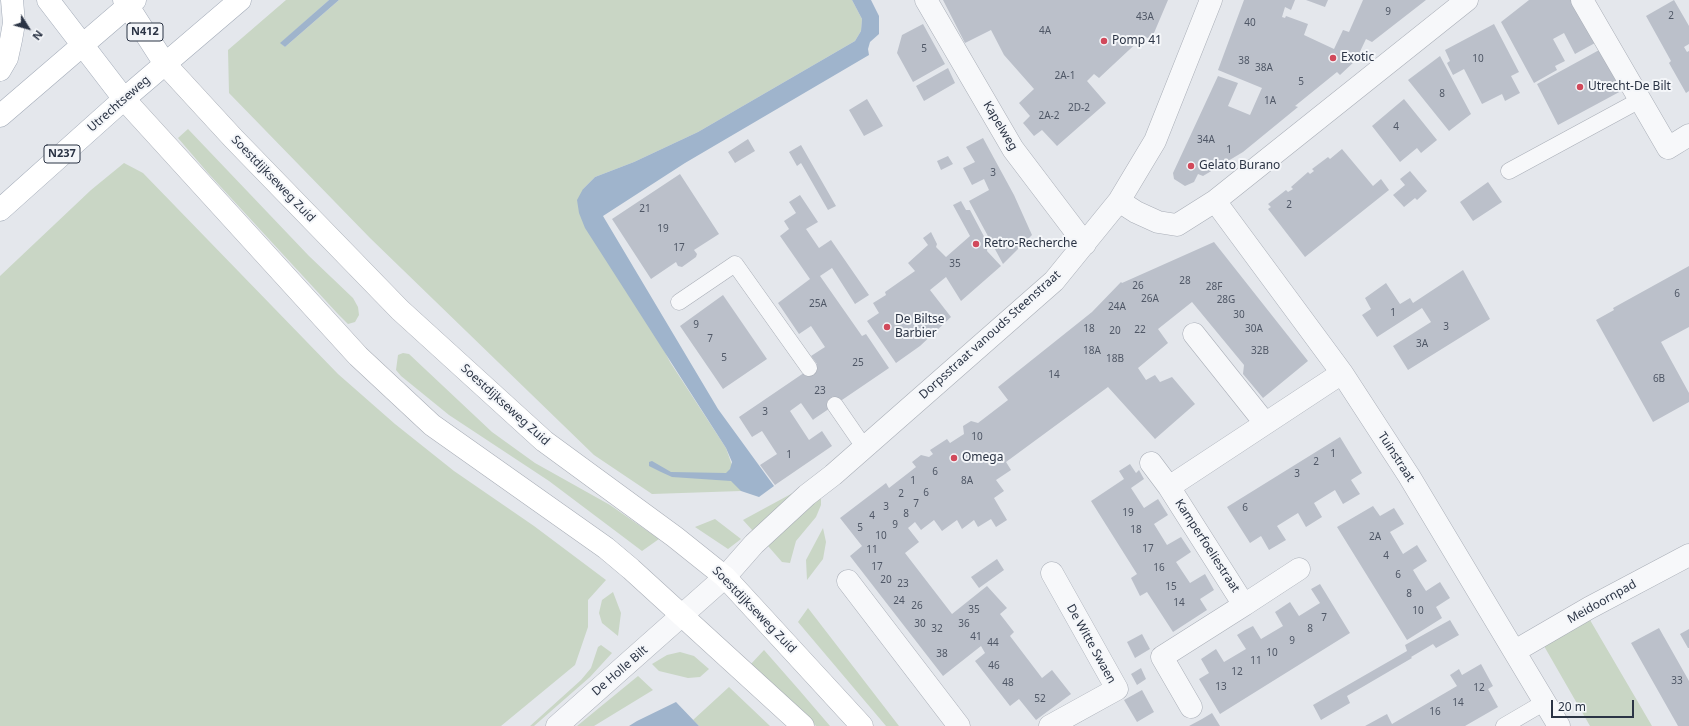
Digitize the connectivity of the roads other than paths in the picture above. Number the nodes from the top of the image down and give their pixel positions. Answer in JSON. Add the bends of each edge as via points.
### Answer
{"nodes":[{"id":1,"x":12,"y":0,"type":"edge"},
{"id":2,"x":48,"y":0,"type":"edge"},
{"id":3,"x":240,"y":0,"type":"edge"},
{"id":4,"x":926,"y":0,"type":"edge"},
{"id":5,"x":1211,"y":0,"type":"edge"},
{"id":6,"x":1467,"y":0,"type":"edge"},
{"id":7,"x":1582,"y":0,"type":"edge"},
{"id":8,"x":129,"y":2,"type":"edge"},
{"id":9,"x":83,"y":44,"type":"junction"},
{"id":10,"x":165,"y":64,"type":"junction"},
{"id":11,"x":0,"y":70,"type":"edge"},
{"id":12,"x":124,"y":99,"type":"junction"},
{"id":13,"x":1640,"y":100,"type":"junction"},
{"id":14,"x":0,"y":116,"type":"edge"},
{"id":15,"x":1689,"y":136,"type":"edge"},
{"id":16,"x":1509,"y":171,"type":"dead end"},
{"id":17,"x":1119,"y":201,"type":"junction"},
{"id":18,"x":1215,"y":201,"type":"junction"},
{"id":19,"x":0,"y":210,"type":"edge"},
{"id":20,"x":1085,"y":244,"type":"junction"},
{"id":21,"x":679,"y":302,"type":"dead end"},
{"id":22,"x":1194,"y":334,"type":"dead end"},
{"id":23,"x":809,"y":368,"type":"dead end"},
{"id":24,"x":1342,"y":373,"type":"junction"},
{"id":25,"x":835,"y":405,"type":"dead end"},
{"id":26,"x":1266,"y":423,"type":"junction"},
{"id":27,"x":864,"y":447,"type":"junction"},
{"id":28,"x":1151,"y":463,"type":"dead end"},
{"id":29,"x":1169,"y":487,"type":"junction"},
{"id":30,"x":1689,"y":555,"type":"edge"},
{"id":31,"x":1299,"y":569,"type":"dead end"},
{"id":32,"x":1052,"y":573,"type":"dead end"},
{"id":33,"x":725,"y":577,"type":"junction"},
{"id":34,"x":848,"y":581,"type":"dead end"},
{"id":35,"x":1244,"y":605,"type":"junction"},
{"id":36,"x":682,"y":615,"type":"junction"},
{"id":37,"x":1515,"y":651,"type":"junction"},
{"id":38,"x":1545,"y":702,"type":"junction"},
{"id":39,"x":1191,"y":707,"type":"dead end"},
{"id":40,"x":557,"y":726,"type":"edge"},
{"id":41,"x":803,"y":726,"type":"edge"},
{"id":42,"x":862,"y":726,"type":"edge"},
{"id":43,"x":959,"y":726,"type":"edge"},
{"id":44,"x":1050,"y":726,"type":"edge"},
{"id":45,"x":1504,"y":726,"type":"edge"},
{"id":46,"x":1559,"y":726,"type":"edge"}],
"edges":[{"from":1,"to":11,"type":"main road","via":[[14,23],[7,58]]},
{"from":2,"to":9,"type":"main road"},
{"from":3,"to":10,"type":"main road","name":"Utrechtseweg","number":"N237"},
{"from":4,"to":20,"type":"street","name":"Kapelweg","via":[[1013,149]]},
{"from":5,"to":17,"type":"street","name":"Dorpsstraat vanouds Steenstraat","via":[[1155,141]]},
{"from":6,"to":18,"type":"street"},
{"from":7,"to":13,"type":"street"},
{"from":8,"to":9,"type":"main road"},
{"from":8,"to":10,"type":"main road","number":"N412"},
{"from":9,"to":12,"type":"main road"},
{"from":9,"to":14,"type":"main road"},
{"from":10,"to":12,"type":"main road","name":"Utrechtseweg","number":"N237"},
{"from":10,"to":33,"type":"main road","name":"Soestdijkseweg Zuid","via":[[400,310],[544,442],[675,536]]},
{"from":12,"to":19,"type":"main road","name":"Utrechtseweg","number":"N237"},
{"from":12,"to":36,"type":"main road","via":[[358,356],[426,420],[606,548]]},
{"from":13,"to":15,"type":"street","via":[[1668,148]]},
{"from":13,"to":16,"type":"lane"},
{"from":17,"to":18,"type":"street","via":[[1158,222],[1177,224]]},
{"from":17,"to":20,"type":"street","name":"Dorpsstraat vanouds Steenstraat"},
{"from":18,"to":24,"type":"street","name":"Tuinstraat"},
{"from":20,"to":27,"type":"street","name":"Dorpsstraat vanouds Steenstraat","via":[[1054,281]]},
{"from":21,"to":23,"type":"lane","via":[[735,264]]},
{"from":22,"to":26,"type":"street"},
{"from":24,"to":26,"type":"street","name":"Kamperfoeliestraat"},
{"from":24,"to":37,"type":"street","name":"Tuinstraat","via":[[1409,476]]},
{"from":25,"to":27,"type":"lane"},
{"from":26,"to":29,"type":"street","name":"Kamperfoeliestraat"},
{"from":27,"to":33,"type":"street","name":"Dorpsstraat vanouds Steenstraat","via":[[754,544]]},
{"from":28,"to":29,"type":"street","name":"Kamperfoeliestraat"},
{"from":29,"to":35,"type":"street","name":"Kamperfoeliestraat"},
{"from":30,"to":37,"type":"street","name":"Meidoornpad"},
{"from":31,"to":35,"type":"street","name":"Kamperfoeliestraat"},
{"from":32,"to":44,"type":"street","name":"De Witte Swaen","via":[[1117,690]]},
{"from":33,"to":36,"type":"street","name":"De Holle Bilt"},
{"from":33,"to":42,"type":"main road","name":"Soestdijkseweg Zuid"},
{"from":34,"to":43,"type":"street"},
{"from":35,"to":39,"type":"street","name":"Kamperfoeliestraat","via":[[1162,657]]},
{"from":36,"to":40,"type":"street","name":"De Holle Bilt"},
{"from":36,"to":41,"type":"main road"},
{"from":37,"to":38,"type":"street","name":"Tuinstraat"},
{"from":38,"to":45,"type":"lane"},
{"from":38,"to":46,"type":"street","name":"Tuinstraat"}]}
